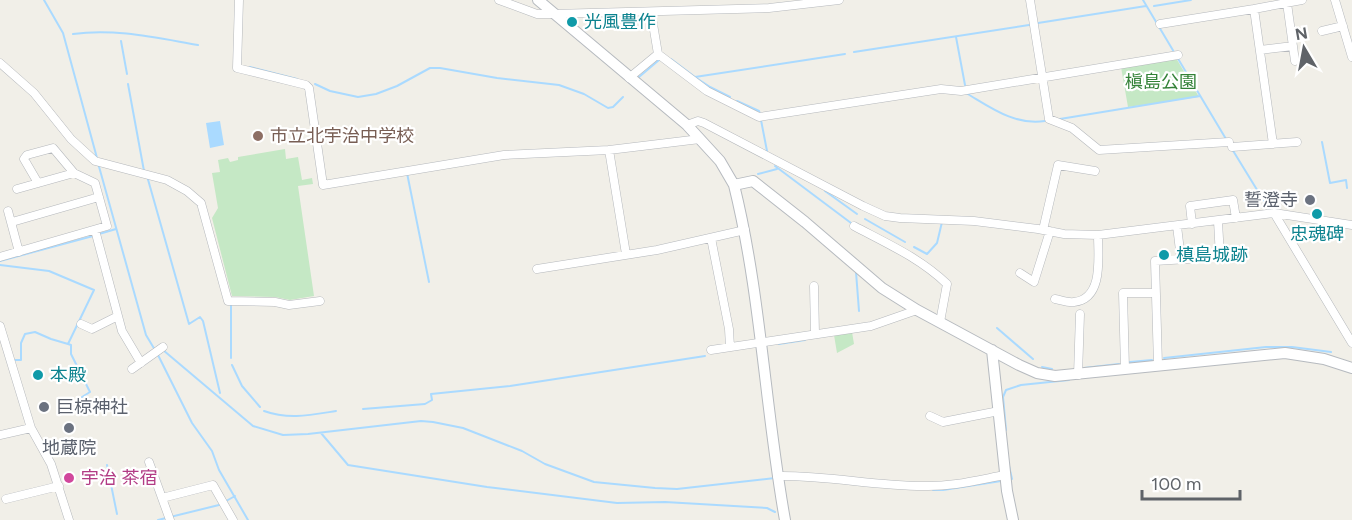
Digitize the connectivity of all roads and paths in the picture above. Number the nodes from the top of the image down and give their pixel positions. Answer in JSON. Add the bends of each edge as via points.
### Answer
{"nodes":[{"id":1,"x":239,"y":0,"type":"edge"},
{"id":2,"x":499,"y":0,"type":"edge"},
{"id":3,"x":538,"y":0,"type":"edge"},
{"id":4,"x":839,"y":0,"type":"edge"},
{"id":5,"x":1030,"y":0,"type":"edge"},
{"id":6,"x":1302,"y":0,"type":"edge"},
{"id":7,"x":1335,"y":0,"type":"edge"},
{"id":8,"x":1287,"y":3,"type":"junction"},
{"id":9,"x":1254,"y":9,"type":"junction"},
{"id":10,"x":651,"y":12,"type":"junction"},
{"id":11,"x":553,"y":14,"type":"junction"},
{"id":12,"x":1160,"y":24,"type":"dead end"},
{"id":13,"x":1343,"y":26,"type":"junction"},
{"id":14,"x":1322,"y":31,"type":"dead end"},
{"id":15,"x":1293,"y":46,"type":"junction"},
{"id":16,"x":1260,"y":50,"type":"junction"},
{"id":17,"x":658,"y":54,"type":"junction"},
{"id":18,"x":1178,"y":55,"type":"dead end"},
{"id":19,"x":1352,"y":57,"type":"edge"},
{"id":20,"x":1295,"y":61,"type":"dead end"},
{"id":21,"x":0,"y":63,"type":"edge"},
{"id":22,"x":1042,"y":77,"type":"junction"},
{"id":23,"x":629,"y":78,"type":"junction"},
{"id":24,"x":687,"y":125,"type":"junction"},
{"id":25,"x":700,"y":139,"type":"junction"},
{"id":26,"x":1297,"y":142,"type":"dead end"},
{"id":27,"x":1274,"y":144,"type":"junction"},
{"id":28,"x":609,"y":150,"type":"junction"},
{"id":29,"x":1095,"y":171,"type":"dead end"},
{"id":30,"x":74,"y":173,"type":"junction"},
{"id":31,"x":38,"y":183,"type":"junction"},
{"id":32,"x":734,"y":185,"type":"junction"},
{"id":33,"x":17,"y":189,"type":"dead end"},
{"id":34,"x":99,"y":198,"type":"junction"},
{"id":35,"x":8,"y":211,"type":"dead end"},
{"id":36,"x":1274,"y":213,"type":"junction"},
{"id":37,"x":1236,"y":218,"type":"junction"},
{"id":38,"x":1218,"y":221,"type":"junction"},
{"id":39,"x":12,"y":222,"type":"junction"},
{"id":40,"x":1192,"y":224,"type":"junction"},
{"id":41,"x":1352,"y":225,"type":"edge"},
{"id":42,"x":854,"y":226,"type":"dead end"},
{"id":43,"x":1177,"y":226,"type":"junction"},
{"id":44,"x":95,"y":230,"type":"junction"},
{"id":45,"x":745,"y":230,"type":"junction"},
{"id":46,"x":1046,"y":231,"type":"junction"},
{"id":47,"x":1098,"y":235,"type":"junction"},
{"id":48,"x":711,"y":238,"type":"junction"},
{"id":49,"x":19,"y":252,"type":"junction"},
{"id":50,"x":626,"y":254,"type":"junction"},
{"id":51,"x":0,"y":256,"type":"edge"},
{"id":52,"x":1181,"y":259,"type":"junction"},
{"id":53,"x":537,"y":269,"type":"dead end"},
{"id":54,"x":1020,"y":273,"type":"dead end"},
{"id":55,"x":814,"y":286,"type":"dead end"},
{"id":56,"x":1156,"y":293,"type":"junction"},
{"id":57,"x":1055,"y":299,"type":"dead end"},
{"id":58,"x":320,"y":301,"type":"dead end"},
{"id":59,"x":917,"y":310,"type":"junction"},
{"id":60,"x":1080,"y":314,"type":"dead end"},
{"id":61,"x":117,"y":316,"type":"junction"},
{"id":62,"x":940,"y":322,"type":"junction"},
{"id":63,"x":81,"y":324,"type":"dead end"},
{"id":64,"x":0,"y":326,"type":"edge"},
{"id":65,"x":815,"y":334,"type":"junction"},
{"id":66,"x":760,"y":343,"type":"junction"},
{"id":67,"x":1352,"y":343,"type":"edge"},
{"id":68,"x":163,"y":347,"type":"dead end"},
{"id":69,"x":730,"y":348,"type":"junction"},
{"id":70,"x":711,"y":350,"type":"dead end"},
{"id":71,"x":992,"y":350,"type":"junction"},
{"id":72,"x":141,"y":363,"type":"junction"},
{"id":73,"x":1158,"y":365,"type":"junction"},
{"id":74,"x":1352,"y":368,"type":"edge"},
{"id":75,"x":132,"y":369,"type":"dead end"},
{"id":76,"x":1125,"y":369,"type":"junction"},
{"id":77,"x":1078,"y":375,"type":"junction"},
{"id":78,"x":999,"y":411,"type":"junction"},
{"id":79,"x":930,"y":416,"type":"dead end"},
{"id":80,"x":31,"y":428,"type":"junction"},
{"id":81,"x":0,"y":435,"type":"edge"},
{"id":82,"x":149,"y":462,"type":"dead end"},
{"id":83,"x":1005,"y":475,"type":"junction"},
{"id":84,"x":777,"y":476,"type":"junction"},
{"id":85,"x":59,"y":486,"type":"junction"},
{"id":86,"x":162,"y":498,"type":"junction"},
{"id":87,"x":6,"y":499,"type":"dead end"},
{"id":88,"x":170,"y":518,"type":"edge"},
{"id":89,"x":69,"y":520,"type":"edge"},
{"id":90,"x":233,"y":520,"type":"edge"},
{"id":91,"x":785,"y":520,"type":"edge"},
{"id":92,"x":1013,"y":520,"type":"edge"}],
"edges":[{"from":1,"to":28,"type":"street","via":[[237,68],[309,88],[323,185],[504,155]]},
{"from":2,"to":11,"type":"street","via":[[537,14]]},
{"from":3,"to":11,"type":"street"},
{"from":4,"to":10,"type":"street","via":[[769,8]]},
{"from":5,"to":22,"type":"street"},
{"from":6,"to":8,"type":"street"},
{"from":7,"to":13,"type":"street"},
{"from":8,"to":9,"type":"street"},
{"from":8,"to":15,"type":"street"},
{"from":9,"to":12,"type":"street"},
{"from":9,"to":16,"type":"street"},
{"from":10,"to":11,"type":"street"},
{"from":10,"to":17,"type":"street"},
{"from":11,"to":23,"type":"street"},
{"from":13,"to":14,"type":"street"},
{"from":13,"to":19,"type":"street"},
{"from":15,"to":16,"type":"street"},
{"from":15,"to":20,"type":"street"},
{"from":16,"to":27,"type":"street"},
{"from":17,"to":22,"type":"street","via":[[707,91],[759,117]]},
{"from":17,"to":23,"type":"street"},
{"from":18,"to":22,"type":"street"},
{"from":21,"to":58,"type":"street","via":[[34,93],[71,139],[98,162],[167,180],[201,203],[228,301],[289,305]]},
{"from":22,"to":27,"type":"street","via":[[1050,119],[1072,128],[1099,150]]},
{"from":23,"to":24,"type":"street"},
{"from":24,"to":25,"type":"street"},
{"from":24,"to":46,"type":"street","via":[[704,123],[885,216],[974,221]]},
{"from":25,"to":28,"type":"street"},
{"from":25,"to":32,"type":"street","via":[[720,160]]},
{"from":26,"to":27,"type":"street"},
{"from":28,"to":50,"type":"street"},
{"from":29,"to":46,"type":"street","via":[[1058,165]]},
{"from":30,"to":31,"type":"street"},
{"from":30,"to":31,"type":"street","via":[[53,148],[27,155],[24,159]]},
{"from":30,"to":34,"type":"street","via":[[96,183]]},
{"from":31,"to":33,"type":"street"},
{"from":32,"to":45,"type":"street"},
{"from":32,"to":59,"type":"street","via":[[753,181],[882,288]]},
{"from":34,"to":39,"type":"street"},
{"from":34,"to":44,"type":"street","via":[[107,226]]},
{"from":35,"to":39,"type":"street"},
{"from":36,"to":37,"type":"street"},
{"from":36,"to":41,"type":"street"},
{"from":36,"to":67,"type":"street"},
{"from":37,"to":38,"type":"street"},
{"from":37,"to":40,"type":"street","via":[[1233,200],[1190,206]]},
{"from":38,"to":40,"type":"street"},
{"from":38,"to":52,"type":"street","via":[[1220,257]]},
{"from":39,"to":49,"type":"street"},
{"from":40,"to":43,"type":"street"},
{"from":42,"to":62,"type":"street","via":[[913,257],[946,284]]},
{"from":43,"to":47,"type":"street"},
{"from":43,"to":52,"type":"street"},
{"from":44,"to":49,"type":"street"},
{"from":44,"to":61,"type":"street"},
{"from":45,"to":48,"type":"street"},
{"from":45,"to":66,"type":"street"},
{"from":46,"to":47,"type":"street"},
{"from":46,"to":54,"type":"street","via":[[1034,282]]},
{"from":47,"to":57,"type":"street","via":[[1097,280],[1091,291],[1073,303]]},
{"from":48,"to":50,"type":"street"},
{"from":48,"to":69,"type":"street"},
{"from":49,"to":51,"type":"street"},
{"from":50,"to":53,"type":"street"},
{"from":52,"to":56,"type":"street","via":[[1155,261]]},
{"from":55,"to":65,"type":"street"},
{"from":56,"to":73,"type":"street"},
{"from":56,"to":76,"type":"street","via":[[1123,293]]},
{"from":59,"to":62,"type":"street"},
{"from":59,"to":65,"type":"street","via":[[871,326]]},
{"from":60,"to":77,"type":"street"},
{"from":61,"to":63,"type":"street","via":[[92,329]]},
{"from":61,"to":72,"type":"street"},
{"from":62,"to":71,"type":"street"},
{"from":64,"to":80,"type":"street"},
{"from":65,"to":66,"type":"street"},
{"from":66,"to":69,"type":"street"},
{"from":66,"to":84,"type":"street"},
{"from":68,"to":72,"type":"street"},
{"from":69,"to":70,"type":"street"},
{"from":71,"to":77,"type":"street","via":[[1037,373]]},
{"from":71,"to":78,"type":"street"},
{"from":72,"to":75,"type":"street"},
{"from":73,"to":74,"type":"street","via":[[1285,353]]},
{"from":73,"to":76,"type":"street"},
{"from":76,"to":77,"type":"street"},
{"from":78,"to":79,"type":"street","via":[[943,422]]},
{"from":78,"to":83,"type":"street"},
{"from":80,"to":81,"type":"street"},
{"from":80,"to":85,"type":"street"},
{"from":82,"to":86,"type":"street"},
{"from":83,"to":84,"type":"street","via":[[924,486],[811,475]]},
{"from":83,"to":92,"type":"street"},
{"from":84,"to":91,"type":"street"},
{"from":85,"to":87,"type":"street"},
{"from":85,"to":89,"type":"street"},
{"from":86,"to":88,"type":"street"},
{"from":86,"to":90,"type":"street","via":[[213,485]]}]}
